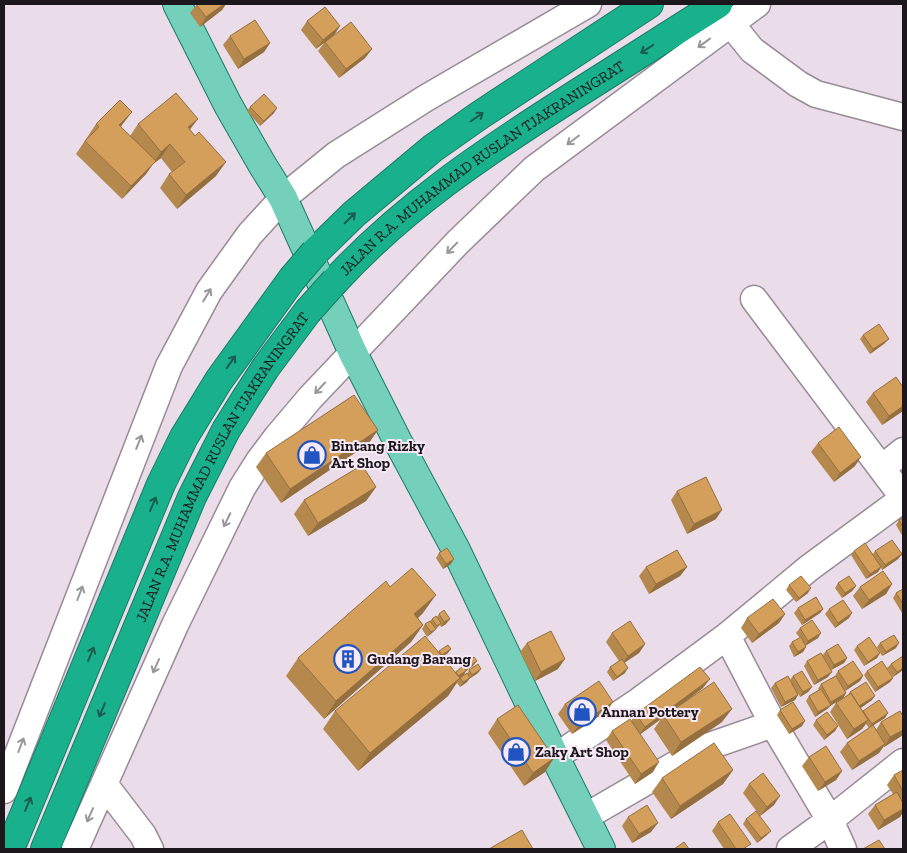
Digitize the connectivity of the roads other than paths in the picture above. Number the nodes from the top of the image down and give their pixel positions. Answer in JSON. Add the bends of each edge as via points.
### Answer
{"nodes":[{"id":1,"x":177,"y":4,"type":"edge"},
{"id":2,"x":588,"y":4,"type":"edge"},
{"id":3,"x":649,"y":4,"type":"edge"},
{"id":4,"x":757,"y":4,"type":"edge"},
{"id":5,"x":724,"y":14,"type":"edge"},
{"id":6,"x":903,"y":117,"type":"edge"},
{"id":7,"x":283,"y":198,"type":"junction"},
{"id":8,"x":754,"y":299,"type":"dead end"},
{"id":9,"x":353,"y":352,"type":"junction"},
{"id":10,"x":903,"y":451,"type":"edge"},
{"id":11,"x":882,"y":468,"type":"junction"},
{"id":12,"x":903,"y":498,"type":"edge"},
{"id":13,"x":727,"y":636,"type":"junction"},
{"id":14,"x":773,"y":724,"type":"junction"},
{"id":15,"x":555,"y":757,"type":"junction"},
{"id":16,"x":903,"y":762,"type":"edge"},
{"id":17,"x":104,"y":784,"type":"junction"},
{"id":18,"x":4,"y":790,"type":"edge"},
{"id":19,"x":585,"y":817,"type":"junction"},
{"id":20,"x":830,"y":820,"type":"junction"},
{"id":21,"x":10,"y":849,"type":"edge"},
{"id":22,"x":45,"y":849,"type":"edge"},
{"id":23,"x":75,"y":849,"type":"edge"},
{"id":24,"x":150,"y":849,"type":"edge"},
{"id":25,"x":601,"y":849,"type":"edge"},
{"id":26,"x":790,"y":849,"type":"edge"},
{"id":27,"x":843,"y":849,"type":"edge"}],
"edges":[{"from":1,"to":7,"type":"main road","via":[[228,105]]},
{"from":2,"to":7,"type":"street","via":[[426,98],[336,155]]},
{"from":21,"to":3,"type":"highway","one_way":true,"bridge":true,"via":[[184,437],[219,380],[292,279],[354,214],[432,148]]},
{"from":4,"to":5,"type":"street","name":"JALAN R.A. MUHAMMAD RUSLAN TJAKRANINGRAT"},
{"from":5,"to":6,"type":"street","via":[[752,50],[798,84],[816,94]]},
{"from":5,"to":9,"type":"street","name":"JALAN R.A. MUHAMMAD RUSLAN TJAKRANINGRAT","one_way":true,"via":[[534,169],[458,242]]},
{"from":5,"to":22,"type":"highway","name":"JALAN R.A. MUHAMMAD RUSLAN TJAKRANINGRAT","one_way":true,"bridge":true,"via":[[498,144],[456,173],[377,238],[308,311],[266,367],[226,430],[192,497]]},
{"from":7,"to":9,"type":"main road"},
{"from":18,"to":7,"type":"street","one_way":true,"via":[[169,366],[209,291],[250,234]]},
{"from":8,"to":11,"type":"street"},
{"from":9,"to":15,"type":"main road","via":[[460,557]]},
{"from":9,"to":17,"type":"street","name":"JALAN R.A. MUHAMMAD RUSLAN TJAKRANINGRAT","one_way":true,"via":[[258,461],[242,488],[175,625]]},
{"from":10,"to":11,"type":"street"},
{"from":11,"to":12,"type":"street"},
{"from":12,"to":13,"type":"street","via":[[809,568]]},
{"from":13,"to":14,"type":"street"},
{"from":13,"to":15,"type":"street","via":[[639,701]]},
{"from":14,"to":19,"type":"street","via":[[704,748]]},
{"from":14,"to":20,"type":"street"},
{"from":15,"to":19,"type":"main road"},
{"from":16,"to":20,"type":"street"},
{"from":17,"to":23,"type":"street","name":"JALAN R.A. MUHAMMAD RUSLAN TJAKRANINGRAT","one_way":true},
{"from":17,"to":24,"type":"street"},
{"from":19,"to":25,"type":"main road"},
{"from":20,"to":26,"type":"street"},
{"from":20,"to":27,"type":"street"}]}
